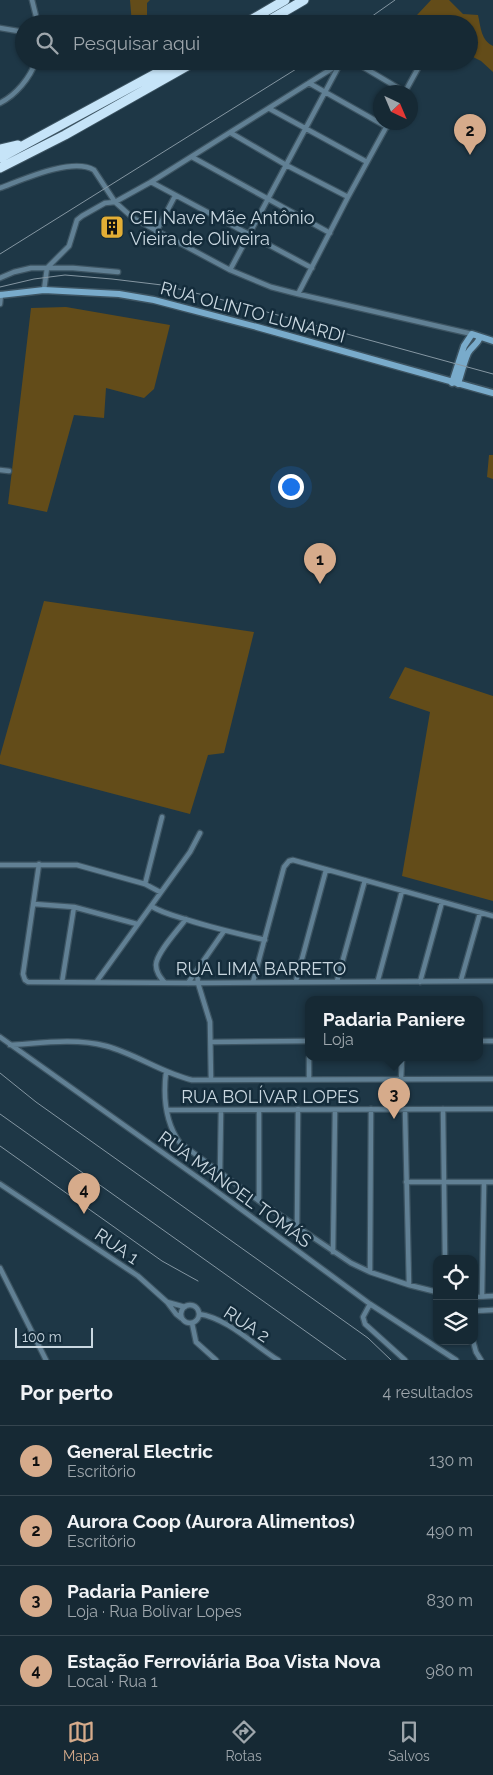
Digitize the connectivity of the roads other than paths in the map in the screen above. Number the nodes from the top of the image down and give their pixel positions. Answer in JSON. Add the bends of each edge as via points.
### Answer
{"nodes":[{"id":1,"x":32,"y":0,"type":"edge"},
{"id":2,"x":285,"y":0,"type":"edge"},
{"id":3,"x":304,"y":0,"type":"edge"},
{"id":4,"x":36,"y":15,"type":"edge"},
{"id":5,"x":259,"y":15,"type":"edge"},
{"id":6,"x":278,"y":15,"type":"edge"},
{"id":7,"x":0,"y":28,"type":"edge"},
{"id":8,"x":15,"y":30,"type":"edge"},
{"id":9,"x":33,"y":70,"type":"edge"},
{"id":10,"x":163,"y":70,"type":"edge"},
{"id":11,"x":180,"y":70,"type":"edge"},
{"id":12,"x":330,"y":70,"type":"edge"},
{"id":13,"x":338,"y":70,"type":"edge"},
{"id":14,"x":368,"y":70,"type":"edge"},
{"id":15,"x":417,"y":70,"type":"edge"},
{"id":16,"x":310,"y":83,"type":"junction"},
{"id":17,"x":393,"y":85,"type":"edge"},
{"id":18,"x":409,"y":85,"type":"edge"},
{"id":19,"x":325,"y":93,"type":"junction"},
{"id":20,"x":0,"y":103,"type":"edge"},
{"id":21,"x":270,"y":109,"type":"junction"},
{"id":22,"x":373,"y":117,"type":"edge"},
{"id":23,"x":306,"y":129,"type":"junction"},
{"id":24,"x":385,"y":130,"type":"edge"},
{"id":25,"x":231,"y":132,"type":"junction"},
{"id":26,"x":35,"y":140,"type":"junction"},
{"id":27,"x":0,"y":149,"type":"edge"},
{"id":28,"x":192,"y":157,"type":"junction"},
{"id":29,"x":0,"y":158,"type":"edge"},
{"id":30,"x":367,"y":162,"type":"junction"},
{"id":31,"x":286,"y":164,"type":"junction"},
{"id":32,"x":0,"y":168,"type":"edge"},
{"id":33,"x":151,"y":182,"type":"junction"},
{"id":34,"x":0,"y":188,"type":"edge"},
{"id":35,"x":175,"y":196,"type":"junction"},
{"id":36,"x":348,"y":197,"type":"junction"},
{"id":37,"x":268,"y":199,"type":"junction"},
{"id":38,"x":115,"y":202,"type":"junction"},
{"id":39,"x":156,"y":232,"type":"junction"},
{"id":40,"x":330,"y":233,"type":"junction"},
{"id":41,"x":250,"y":234,"type":"junction"},
{"id":42,"x":47,"y":268,"type":"junction"},
{"id":43,"x":312,"y":268,"type":"junction"},
{"id":44,"x":230,"y":270,"type":"junction"},
{"id":45,"x":118,"y":272,"type":"dead end"},
{"id":46,"x":0,"y":278,"type":"edge"},
{"id":47,"x":44,"y":290,"type":"junction"},
{"id":48,"x":0,"y":294,"type":"edge"},
{"id":49,"x":298,"y":294,"type":"junction"},
{"id":50,"x":0,"y":304,"type":"edge"},
{"id":51,"x":460,"y":332,"type":"junction"},
{"id":52,"x":472,"y":334,"type":"junction"},
{"id":53,"x":480,"y":337,"type":"junction"},
{"id":54,"x":467,"y":341,"type":"junction"},
{"id":55,"x":493,"y":341,"type":"edge"},
{"id":56,"x":476,"y":344,"type":"junction"},
{"id":57,"x":455,"y":383,"type":"junction"},
{"id":58,"x":493,"y":393,"type":"edge"},
{"id":59,"x":0,"y":470,"type":"edge"},
{"id":60,"x":10,"y":471,"type":"dead end"},
{"id":61,"x":162,"y":817,"type":"dead end"},
{"id":62,"x":200,"y":833,"type":"dead end"},
{"id":63,"x":39,"y":864,"type":"junction"},
{"id":64,"x":0,"y":865,"type":"edge"},
{"id":65,"x":326,"y":870,"type":"junction"},
{"id":66,"x":365,"y":880,"type":"junction"},
{"id":67,"x":145,"y":884,"type":"junction"},
{"id":68,"x":402,"y":891,"type":"junction"},
{"id":69,"x":160,"y":892,"type":"junction"},
{"id":70,"x":442,"y":902,"type":"junction"},
{"id":71,"x":34,"y":904,"type":"junction"},
{"id":72,"x":151,"y":906,"type":"junction"},
{"id":73,"x":74,"y":907,"type":"junction"},
{"id":74,"x":480,"y":913,"type":"junction"},
{"id":75,"x":493,"y":916,"type":"edge"},
{"id":76,"x":186,"y":919,"type":"junction"},
{"id":77,"x":137,"y":924,"type":"junction"},
{"id":78,"x":224,"y":931,"type":"junction"},
{"id":79,"x":265,"y":940,"type":"junction"},
{"id":80,"x":197,"y":972,"type":"junction"},
{"id":81,"x":158,"y":976,"type":"junction"},
{"id":82,"x":378,"y":980,"type":"junction"},
{"id":83,"x":461,"y":980,"type":"junction"},
{"id":84,"x":493,"y":980,"type":"edge"},
{"id":85,"x":296,"y":981,"type":"junction"},
{"id":86,"x":337,"y":981,"type":"junction"},
{"id":87,"x":62,"y":982,"type":"junction"},
{"id":88,"x":97,"y":982,"type":"junction"},
{"id":89,"x":157,"y":982,"type":"junction"},
{"id":90,"x":164,"y":982,"type":"junction"},
{"id":91,"x":188,"y":982,"type":"junction"},
{"id":92,"x":253,"y":982,"type":"junction"},
{"id":93,"x":420,"y":982,"type":"junction"},
{"id":94,"x":198,"y":983,"type":"junction"},
{"id":95,"x":0,"y":1037,"type":"edge"},
{"id":96,"x":305,"y":1041,"type":"edge"},
{"id":97,"x":211,"y":1042,"type":"junction"},
{"id":98,"x":10,"y":1045,"type":"junction"},
{"id":99,"x":309,"y":1061,"type":"edge"},
{"id":100,"x":402,"y":1061,"type":"edge"},
{"id":101,"x":166,"y":1072,"type":"junction"},
{"id":102,"x":309,"y":1079,"type":"junction"},
{"id":103,"x":493,"y":1079,"type":"edge"},
{"id":104,"x":211,"y":1080,"type":"junction"},
{"id":105,"x":401,"y":1080,"type":"junction"},
{"id":106,"x":298,"y":1109,"type":"junction"},
{"id":107,"x":371,"y":1109,"type":"junction"},
{"id":108,"x":443,"y":1109,"type":"junction"},
{"id":109,"x":493,"y":1109,"type":"edge"},
{"id":110,"x":167,"y":1110,"type":"junction"},
{"id":111,"x":221,"y":1110,"type":"junction"},
{"id":112,"x":259,"y":1110,"type":"junction"},
{"id":113,"x":336,"y":1110,"type":"junction"},
{"id":114,"x":405,"y":1110,"type":"junction"},
{"id":115,"x":220,"y":1173,"type":"junction"},
{"id":116,"x":444,"y":1181,"type":"junction"},
{"id":117,"x":406,"y":1182,"type":"junction"},
{"id":118,"x":493,"y":1182,"type":"edge"},
{"id":119,"x":484,"y":1183,"type":"junction"},
{"id":120,"x":0,"y":1184,"type":"edge"},
{"id":121,"x":259,"y":1201,"type":"junction"},
{"id":122,"x":297,"y":1227,"type":"junction"},
{"id":123,"x":334,"y":1252,"type":"junction"},
{"id":124,"x":445,"y":1255,"type":"edge"},
{"id":125,"x":0,"y":1268,"type":"edge"},
{"id":126,"x":370,"y":1272,"type":"junction"},
{"id":127,"x":408,"y":1285,"type":"junction"},
{"id":128,"x":433,"y":1291,"type":"edge"},
{"id":129,"x":478,"y":1296,"type":"edge"},
{"id":130,"x":482,"y":1296,"type":"junction"},
{"id":131,"x":493,"y":1296,"type":"edge"},
{"id":132,"x":167,"y":1302,"type":"junction"},
{"id":133,"x":370,"y":1304,"type":"junction"},
{"id":134,"x":185,"y":1307,"type":"junction"},
{"id":135,"x":493,"y":1310,"type":"edge"},
{"id":136,"x":478,"y":1311,"type":"edge"},
{"id":137,"x":199,"y":1314,"type":"junction"},
{"id":138,"x":181,"y":1318,"type":"junction"},
{"id":139,"x":192,"y":1323,"type":"junction"},
{"id":140,"x":474,"y":1345,"type":"edge"},
{"id":141,"x":46,"y":1360,"type":"edge"},
{"id":142,"x":216,"y":1360,"type":"edge"},
{"id":143,"x":278,"y":1360,"type":"edge"},
{"id":144,"x":406,"y":1360,"type":"edge"},
{"id":145,"x":456,"y":1360,"type":"edge"},
{"id":146,"x":481,"y":1360,"type":"edge"}],
"edges":[{"from":1,"to":4,"type":"street"},
{"from":2,"to":5,"type":"highway"},
{"from":3,"to":6,"type":"highway"},
{"from":7,"to":8,"type":"street"},
{"from":9,"to":20,"type":"street","via":[[18,90]]},
{"from":10,"to":26,"type":"highway"},
{"from":11,"to":32,"type":"highway"},
{"from":12,"to":16,"type":"street"},
{"from":13,"to":19,"type":"street"},
{"from":14,"to":17,"type":"street"},
{"from":15,"to":18,"type":"street"},
{"from":16,"to":19,"type":"street"},
{"from":16,"to":21,"type":"street"},
{"from":19,"to":22,"type":"street"},
{"from":19,"to":23,"type":"street"},
{"from":21,"to":23,"type":"street"},
{"from":21,"to":25,"type":"street"},
{"from":23,"to":30,"type":"street"},
{"from":23,"to":31,"type":"street"},
{"from":24,"to":30,"type":"street"},
{"from":25,"to":28,"type":"street"},
{"from":25,"to":31,"type":"street"},
{"from":26,"to":27,"type":"highway"},
{"from":26,"to":29,"type":"highway"},
{"from":28,"to":33,"type":"street"},
{"from":28,"to":37,"type":"street"},
{"from":30,"to":36,"type":"street"},
{"from":31,"to":36,"type":"street"},
{"from":31,"to":37,"type":"street"},
{"from":33,"to":35,"type":"street"},
{"from":33,"to":38,"type":"street"},
{"from":34,"to":38,"type":"street","via":[[33,174],[89,167]]},
{"from":35,"to":39,"type":"street"},
{"from":35,"to":41,"type":"street"},
{"from":36,"to":40,"type":"street"},
{"from":37,"to":40,"type":"street"},
{"from":37,"to":41,"type":"street"},
{"from":38,"to":39,"type":"street"},
{"from":38,"to":42,"type":"street","via":[[105,203],[77,220],[69,246]]},
{"from":39,"to":44,"type":"street"},
{"from":40,"to":43,"type":"street"},
{"from":41,"to":43,"type":"street"},
{"from":41,"to":44,"type":"street"},
{"from":42,"to":45,"type":"street"},
{"from":42,"to":46,"type":"street","via":[[31,268]]},
{"from":42,"to":47,"type":"street"},
{"from":43,"to":49,"type":"street"},
{"from":44,"to":49,"type":"street"},
{"from":47,"to":48,"type":"street","name":"RUA OLINTO LUNARDI"},
{"from":47,"to":57,"type":"street","name":"RUA OLINTO LUNARDI","via":[[119,294],[154,300]]},
{"from":48,"to":50,"type":"street"},
{"from":49,"to":51,"type":"street"},
{"from":51,"to":52,"type":"street"},
{"from":51,"to":54,"type":"street"},
{"from":52,"to":53,"type":"street"},
{"from":52,"to":54,"type":"street"},
{"from":53,"to":55,"type":"street"},
{"from":53,"to":56,"type":"street"},
{"from":54,"to":56,"type":"street"},
{"from":54,"to":57,"type":"street"},
{"from":55,"to":56,"type":"street"},
{"from":56,"to":57,"type":"street"},
{"from":57,"to":58,"type":"street","name":"RUA OLINTO LUNARDI"},
{"from":59,"to":60,"type":"street"},
{"from":61,"to":67,"type":"street"},
{"from":62,"to":69,"type":"street"},
{"from":63,"to":64,"type":"street"},
{"from":63,"to":67,"type":"street","via":[[77,865]]},
{"from":63,"to":71,"type":"street"},
{"from":65,"to":66,"type":"street"},
{"from":65,"to":79,"type":"street","via":[[289,861],[284,867]]},
{"from":65,"to":85,"type":"street"},
{"from":66,"to":68,"type":"street"},
{"from":66,"to":86,"type":"street"},
{"from":67,"to":69,"type":"street"},
{"from":68,"to":70,"type":"street"},
{"from":68,"to":82,"type":"street"},
{"from":69,"to":72,"type":"street"},
{"from":70,"to":74,"type":"street"},
{"from":70,"to":93,"type":"street"},
{"from":71,"to":73,"type":"street"},
{"from":71,"to":87,"type":"street","name":"RUA LIMA BARRETO","via":[[23,974],[25,980]]},
{"from":72,"to":76,"type":"street"},
{"from":72,"to":77,"type":"street"},
{"from":73,"to":77,"type":"street"},
{"from":73,"to":87,"type":"street"},
{"from":74,"to":75,"type":"street"},
{"from":74,"to":83,"type":"street"},
{"from":76,"to":78,"type":"street"},
{"from":76,"to":81,"type":"street","via":[[156,959]]},
{"from":77,"to":88,"type":"street"},
{"from":78,"to":79,"type":"street"},
{"from":78,"to":80,"type":"street"},
{"from":79,"to":92,"type":"street"},
{"from":80,"to":91,"type":"street"},
{"from":80,"to":94,"type":"street"},
{"from":81,"to":89,"type":"street"},
{"from":81,"to":90,"type":"street"},
{"from":82,"to":86,"type":"street","name":"RUA LIMA BARRETO"},
{"from":82,"to":93,"type":"street","name":"RUA LIMA BARRETO"},
{"from":83,"to":84,"type":"street","name":"RUA LIMA BARRETO"},
{"from":83,"to":93,"type":"street","name":"RUA LIMA BARRETO"},
{"from":85,"to":86,"type":"street","name":"RUA LIMA BARRETO"},
{"from":85,"to":92,"type":"street","name":"RUA LIMA BARRETO"},
{"from":87,"to":88,"type":"street","name":"RUA LIMA BARRETO"},
{"from":88,"to":89,"type":"street","name":"RUA LIMA BARRETO"},
{"from":89,"to":90,"type":"street","name":"RUA LIMA BARRETO"},
{"from":90,"to":91,"type":"street","name":"RUA LIMA BARRETO"},
{"from":91,"to":94,"type":"street","name":"RUA LIMA BARRETO"},
{"from":92,"to":94,"type":"street","name":"RUA LIMA BARRETO"},
{"from":94,"to":97,"type":"street","via":[[210,1022]]},
{"from":95,"to":98,"type":"street","name":"RUA MANOEL TOMÁS"},
{"from":96,"to":97,"type":"street"},
{"from":97,"to":104,"type":"street"},
{"from":98,"to":101,"type":"street","via":[[91,1043]]},
{"from":98,"to":133,"type":"street","name":"RUA MANOEL TOMÁS"},
{"from":99,"to":102,"type":"street"},
{"from":100,"to":105,"type":"street"},
{"from":101,"to":104,"type":"street","via":[[192,1080]]},
{"from":101,"to":110,"type":"street","via":[[164,1094]]},
{"from":102,"to":104,"type":"street"},
{"from":102,"to":105,"type":"street"},
{"from":103,"to":105,"type":"street"},
{"from":106,"to":112,"type":"street","name":"RUA BOLÍVAR LOPES"},
{"from":106,"to":113,"type":"street","name":"RUA BOLÍVAR LOPES"},
{"from":106,"to":122,"type":"street"},
{"from":107,"to":113,"type":"street","name":"RUA BOLÍVAR LOPES"},
{"from":107,"to":114,"type":"street","name":"RUA BOLÍVAR LOPES"},
{"from":107,"to":126,"type":"street"},
{"from":108,"to":109,"type":"street","name":"RUA BOLÍVAR LOPES"},
{"from":108,"to":114,"type":"street","name":"RUA BOLÍVAR LOPES"},
{"from":108,"to":116,"type":"street"},
{"from":110,"to":111,"type":"street","name":"RUA BOLÍVAR LOPES"},
{"from":110,"to":115,"type":"street","via":[[172,1132],[180,1143]]},
{"from":111,"to":112,"type":"street","name":"RUA BOLÍVAR LOPES"},
{"from":111,"to":115,"type":"street"},
{"from":112,"to":121,"type":"street"},
{"from":113,"to":123,"type":"street"},
{"from":114,"to":117,"type":"street"},
{"from":115,"to":121,"type":"street"},
{"from":116,"to":117,"type":"street"},
{"from":116,"to":119,"type":"street"},
{"from":116,"to":124,"type":"street"},
{"from":117,"to":127,"type":"street"},
{"from":118,"to":119,"type":"street"},
{"from":119,"to":130,"type":"street"},
{"from":120,"to":132,"type":"street","name":"RUA 1","via":[[138,1276]]},
{"from":121,"to":122,"type":"street"},
{"from":122,"to":123,"type":"street"},
{"from":123,"to":126,"type":"street"},
{"from":125,"to":141,"type":"street"},
{"from":126,"to":127,"type":"street"},
{"from":127,"to":128,"type":"street"},
{"from":129,"to":130,"type":"street"},
{"from":130,"to":131,"type":"street"},
{"from":132,"to":134,"type":"street","name":"RUA 1"},
{"from":132,"to":138,"type":"street","name":"RUA 1"},
{"from":133,"to":144,"type":"street","via":[[363,1317],[365,1324]]},
{"from":133,"to":145,"type":"street","name":"RUA MANOEL TOMÁS"},
{"from":134,"to":137,"type":"street","via":[[194,1306]]},
{"from":134,"to":138,"type":"street"},
{"from":135,"to":136,"type":"street"},
{"from":137,"to":139,"type":"street"},
{"from":137,"to":143,"type":"street","name":"RUA 2","via":[[222,1322]]},
{"from":138,"to":139,"type":"street"},
{"from":139,"to":142,"type":"street","via":[[196,1342]]},
{"from":140,"to":146,"type":"street"}]}
